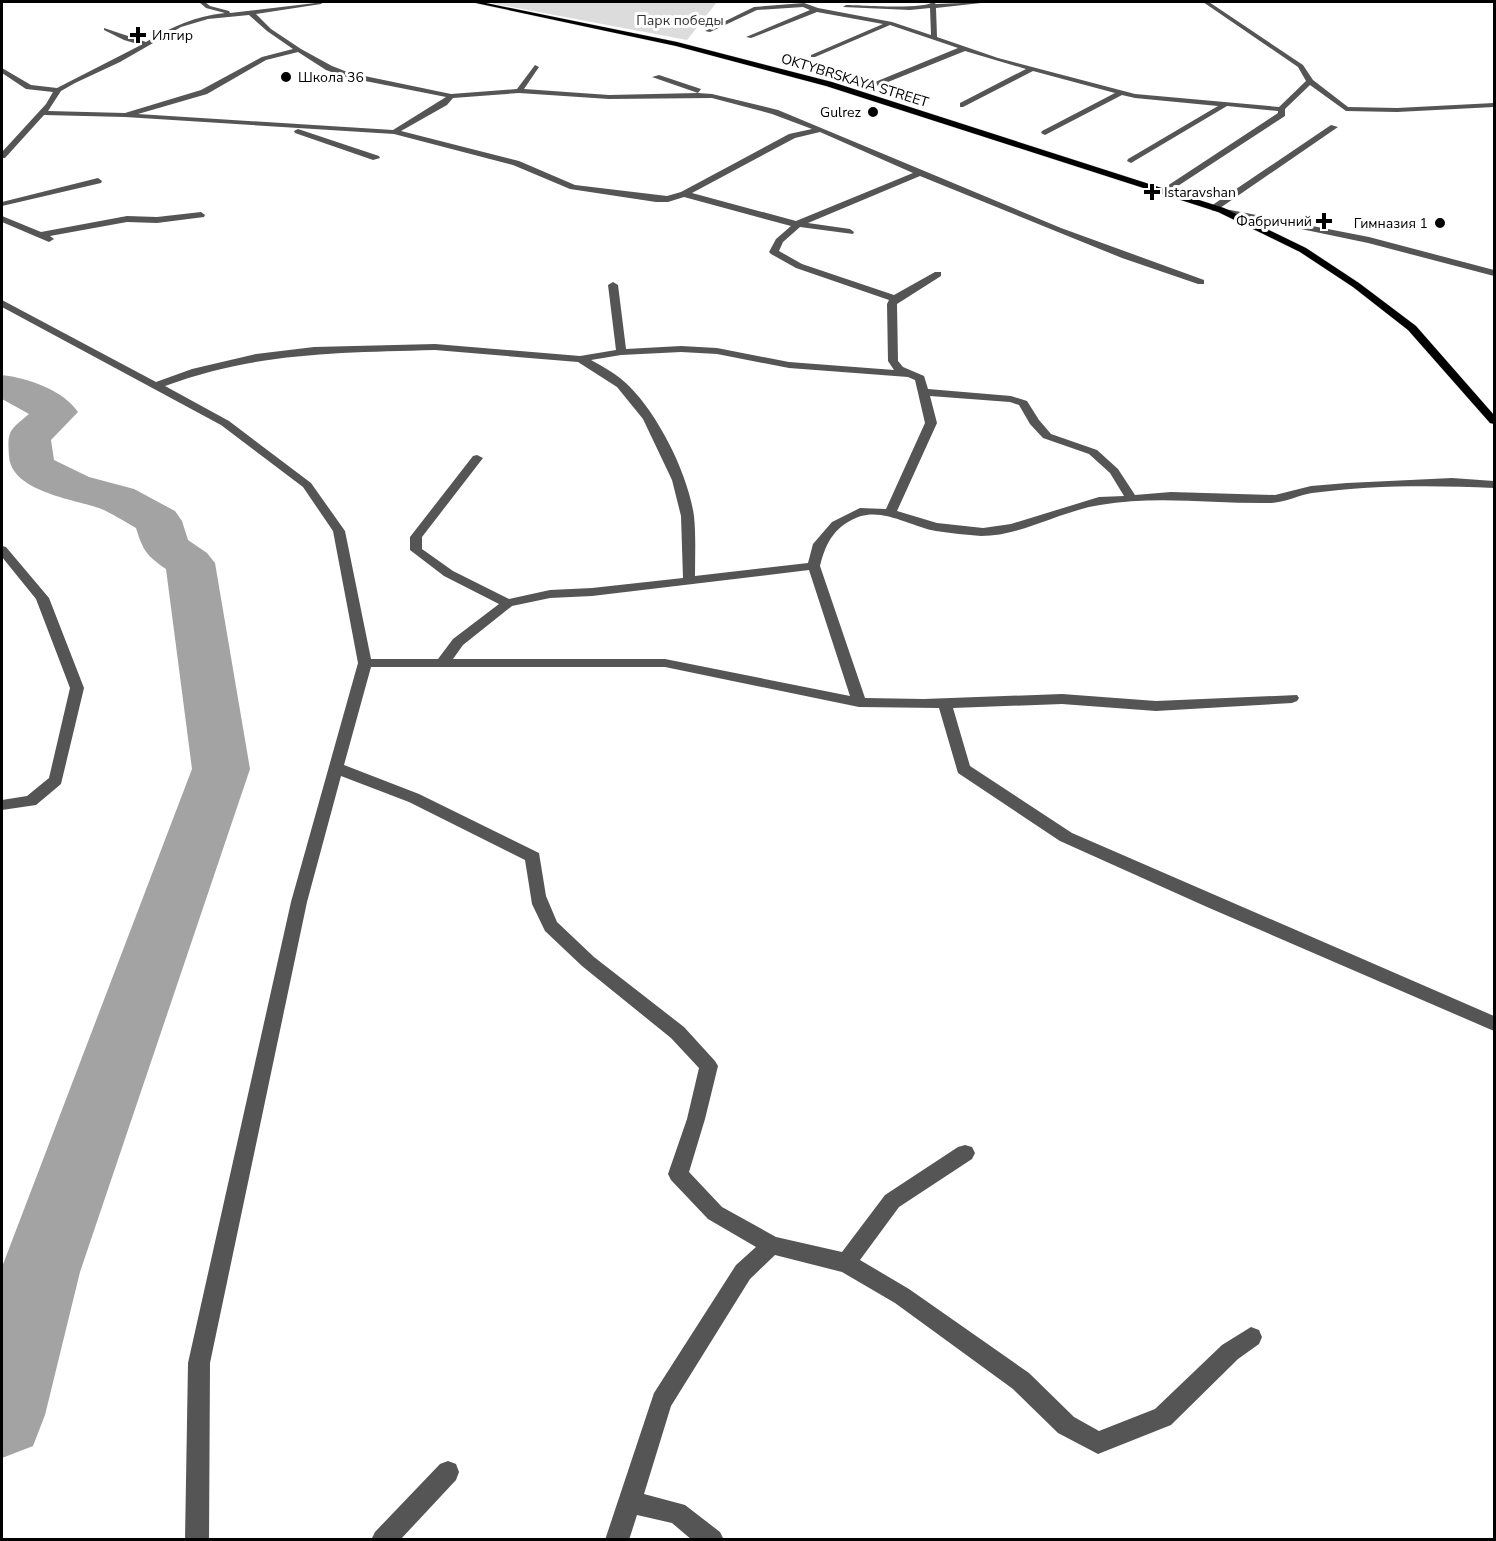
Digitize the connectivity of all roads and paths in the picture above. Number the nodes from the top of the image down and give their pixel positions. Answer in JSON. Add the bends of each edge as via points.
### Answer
{"nodes":[{"id":1,"x":202,"y":2,"type":"edge"},
{"id":2,"x":321,"y":2,"type":"edge"},
{"id":3,"x":474,"y":2,"type":"edge"},
{"id":4,"x":987,"y":2,"type":"edge"},
{"id":5,"x":1206,"y":2,"type":"edge"},
{"id":6,"x":933,"y":4,"type":"junction"},
{"id":7,"x":816,"y":10,"type":"junction"},
{"id":8,"x":230,"y":13,"type":"junction"},
{"id":9,"x":251,"y":13,"type":"junction"},
{"id":10,"x":838,"y":13,"type":"junction"},
{"id":11,"x":890,"y":23,"type":"junction"},
{"id":12,"x":106,"y":29,"type":"dead end"},
{"id":13,"x":708,"y":31,"type":"dead end"},
{"id":14,"x":749,"y":37,"type":"dead end"},
{"id":15,"x":934,"y":37,"type":"junction"},
{"id":16,"x":146,"y":44,"type":"junction"},
{"id":17,"x":965,"y":48,"type":"junction"},
{"id":18,"x":299,"y":50,"type":"junction"},
{"id":19,"x":813,"y":56,"type":"dead end"},
{"id":20,"x":535,"y":67,"type":"dead end"},
{"id":21,"x":1032,"y":69,"type":"junction"},
{"id":22,"x":2,"y":70,"type":"edge"},
{"id":23,"x":656,"y":76,"type":"dead end"},
{"id":24,"x":1310,"y":81,"type":"junction"},
{"id":25,"x":878,"y":84,"type":"dead end"},
{"id":26,"x":58,"y":90,"type":"junction"},
{"id":27,"x":519,"y":91,"type":"junction"},
{"id":28,"x":1120,"y":93,"type":"junction"},
{"id":29,"x":451,"y":96,"type":"junction"},
{"id":30,"x":712,"y":96,"type":"junction"},
{"id":31,"x":1226,"y":104,"type":"junction"},
{"id":32,"x":963,"y":105,"type":"dead end"},
{"id":33,"x":1494,"y":105,"type":"edge"},
{"id":34,"x":1281,"y":109,"type":"junction"},
{"id":35,"x":42,"y":113,"type":"junction"},
{"id":36,"x":125,"y":115,"type":"junction"},
{"id":37,"x":278,"y":125,"type":"junction"},
{"id":38,"x":1334,"y":127,"type":"dead end"},
{"id":39,"x":821,"y":130,"type":"junction"},
{"id":40,"x":394,"y":132,"type":"junction"},
{"id":41,"x":1046,"y":133,"type":"dead end"},
{"id":42,"x":2,"y":156,"type":"edge"},
{"id":43,"x":376,"y":159,"type":"dead end"},
{"id":44,"x":1131,"y":161,"type":"dead end"},
{"id":45,"x":920,"y":173,"type":"junction"},
{"id":46,"x":98,"y":181,"type":"dead end"},
{"id":47,"x":1164,"y":192,"type":"junction"},
{"id":48,"x":684,"y":194,"type":"junction"},
{"id":49,"x":2,"y":204,"type":"edge"},
{"id":50,"x":1218,"y":209,"type":"junction"},
{"id":51,"x":201,"y":215,"type":"dead end"},
{"id":52,"x":2,"y":219,"type":"edge"},
{"id":53,"x":798,"y":224,"type":"junction"},
{"id":54,"x":850,"y":232,"type":"dead end"},
{"id":55,"x":41,"y":235,"type":"junction"},
{"id":56,"x":51,"y":240,"type":"dead end"},
{"id":57,"x":1494,"y":273,"type":"edge"},
{"id":58,"x":938,"y":274,"type":"dead end"},
{"id":59,"x":1201,"y":282,"type":"dead end"},
{"id":60,"x":613,"y":285,"type":"dead end"},
{"id":61,"x":895,"y":298,"type":"junction"},
{"id":62,"x":2,"y":303,"type":"edge"},
{"id":63,"x":621,"y":352,"type":"junction"},
{"id":64,"x":580,"y":359,"type":"junction"},
{"id":65,"x":912,"y":374,"type":"junction"},
{"id":66,"x":155,"y":386,"type":"junction"},
{"id":67,"x":924,"y":392,"type":"junction"},
{"id":68,"x":1494,"y":421,"type":"edge"},
{"id":69,"x":477,"y":458,"type":"dead end"},
{"id":70,"x":1494,"y":484,"type":"edge"},
{"id":71,"x":1132,"y":499,"type":"junction"},
{"id":72,"x":890,"y":513,"type":"junction"},
{"id":73,"x":2,"y":550,"type":"edge"},
{"id":74,"x":814,"y":566,"type":"junction"},
{"id":75,"x":689,"y":581,"type":"junction"},
{"id":76,"x":508,"y":603,"type":"junction"},
{"id":77,"x":443,"y":662,"type":"junction"},
{"id":78,"x":365,"y":663,"type":"junction"},
{"id":79,"x":1292,"y":698,"type":"dead end"},
{"id":80,"x":860,"y":702,"type":"junction"},
{"id":81,"x":945,"y":703,"type":"junction"},
{"id":82,"x":336,"y":768,"type":"junction"},
{"id":83,"x":2,"y":805,"type":"edge"},
{"id":84,"x":1494,"y":1024,"type":"edge"},
{"id":85,"x":965,"y":1153,"type":"dead end"},
{"id":86,"x":772,"y":1245,"type":"junction"},
{"id":87,"x":846,"y":1263,"type":"junction"},
{"id":88,"x":1251,"y":1337,"type":"dead end"},
{"id":89,"x":448,"y":1472,"type":"dead end"},
{"id":90,"x":629,"y":1502,"type":"junction"},
{"id":91,"x":197,"y":1539,"type":"edge"},
{"id":92,"x":383,"y":1539,"type":"edge"},
{"id":93,"x":617,"y":1539,"type":"edge"},
{"id":94,"x":712,"y":1539,"type":"edge"}],
"edges":[{"from":1,"to":8,"type":"street"},
{"from":2,"to":9,"type":"street"},
{"from":3,"to":47,"type":"main road","name":"OKTYBRSKAYA STREET","via":[[677,44],[829,84]]},
{"from":4,"to":6,"type":"street"},
{"from":5,"to":24,"type":"street","via":[[1301,66]]},
{"from":6,"to":10,"type":"street","via":[[910,8],[845,7]]},
{"from":6,"to":15,"type":"street"},
{"from":7,"to":10,"type":"street"},
{"from":7,"to":13,"type":"street","via":[[804,5],[756,8]]},
{"from":7,"to":14,"type":"street"},
{"from":8,"to":9,"type":"street"},
{"from":8,"to":16,"type":"street","via":[[179,26]]},
{"from":9,"to":18,"type":"street"},
{"from":10,"to":11,"type":"street"},
{"from":11,"to":15,"type":"street"},
{"from":11,"to":19,"type":"street"},
{"from":12,"to":16,"type":"street"},
{"from":15,"to":17,"type":"street"},
{"from":16,"to":26,"type":"street"},
{"from":17,"to":21,"type":"street"},
{"from":17,"to":25,"type":"street"},
{"from":18,"to":29,"type":"street","via":[[348,75]]},
{"from":18,"to":36,"type":"street","via":[[264,58],[204,92]]},
{"from":20,"to":27,"type":"street"},
{"from":21,"to":28,"type":"street"},
{"from":21,"to":32,"type":"street"},
{"from":22,"to":26,"type":"street","via":[[29,87]]},
{"from":23,"to":30,"type":"street"},
{"from":24,"to":33,"type":"street","via":[[1346,109]]},
{"from":24,"to":34,"type":"street"},
{"from":26,"to":35,"type":"street"},
{"from":27,"to":29,"type":"street"},
{"from":27,"to":30,"type":"street","via":[[609,97]]},
{"from":28,"to":31,"type":"street"},
{"from":28,"to":41,"type":"street"},
{"from":29,"to":40,"type":"street"},
{"from":30,"to":39,"type":"street","via":[[775,112]]},
{"from":31,"to":34,"type":"street"},
{"from":31,"to":44,"type":"street"},
{"from":34,"to":47,"type":"street","via":[[1282,114]]},
{"from":35,"to":36,"type":"street"},
{"from":35,"to":42,"type":"street"},
{"from":36,"to":37,"type":"street"},
{"from":37,"to":40,"type":"street"},
{"from":37,"to":43,"type":"street"},
{"from":38,"to":50,"type":"street"},
{"from":39,"to":45,"type":"street"},
{"from":39,"to":48,"type":"street","via":[[792,136]]},
{"from":40,"to":48,"type":"street","via":[[516,163],[573,187],[656,199]]},
{"from":45,"to":53,"type":"street"},
{"from":45,"to":59,"type":"street","via":[[1125,256]]},
{"from":46,"to":49,"type":"street"},
{"from":47,"to":50,"type":"main road","name":"OKTYBRSKAYA STREET"},
{"from":48,"to":53,"type":"street"},
{"from":50,"to":57,"type":"street","via":[[1369,240]]},
{"from":50,"to":68,"type":"main road","name":"OKTYBRSKAYA STREET","via":[[1303,250],[1412,328]]},
{"from":51,"to":55,"type":"street","via":[[128,219]]},
{"from":52,"to":55,"type":"street"},
{"from":53,"to":54,"type":"street"},
{"from":53,"to":61,"type":"street","via":[[778,241],[774,252],[799,266]]},
{"from":55,"to":56,"type":"street"},
{"from":58,"to":61,"type":"street"},
{"from":60,"to":63,"type":"street"},
{"from":61,"to":65,"type":"street","via":[[893,361],[899,369]]},
{"from":62,"to":66,"type":"street"},
{"from":63,"to":64,"type":"street"},
{"from":63,"to":65,"type":"street","via":[[717,351],[789,365]]},
{"from":64,"to":66,"type":"street","via":[[435,347],[314,350],[235,362]]},
{"from":64,"to":75,"type":"street","via":[[609,375],[632,396],[671,463],[686,507]]},
{"from":65,"to":67,"type":"street","via":[[920,378]]},
{"from":66,"to":78,"type":"street","via":[[225,423],[307,485],[339,531]]},
{"from":67,"to":71,"type":"street","via":[[1023,403],[1047,436],[1093,452],[1114,471]]},
{"from":67,"to":72,"type":"street","via":[[931,423]]},
{"from":69,"to":76,"type":"street","via":[[416,537],[416,550],[455,577]]},
{"from":70,"to":71,"type":"street","via":[[1347,487],[1275,499]]},
{"from":71,"to":72,"type":"street","via":[[1099,501],[983,532],[936,527]]},
{"from":72,"to":74,"type":"street","via":[[860,512],[836,525],[819,544]]},
{"from":73,"to":83,"type":"street","via":[[42,598],[76,688],[56,780],[31,801]]},
{"from":74,"to":75,"type":"street"},
{"from":74,"to":80,"type":"street"},
{"from":75,"to":76,"type":"street","via":[[550,594]]},
{"from":76,"to":77,"type":"street","via":[[458,642]]},
{"from":77,"to":78,"type":"street"},
{"from":77,"to":80,"type":"street","via":[[665,663]]},
{"from":78,"to":82,"type":"street"},
{"from":79,"to":81,"type":"street","via":[[1156,706],[1062,699]]},
{"from":80,"to":81,"type":"street"},
{"from":81,"to":84,"type":"street","via":[[963,769],[1066,837]]},
{"from":82,"to":86,"type":"street","via":[[414,798],[533,857],[534,885],[547,922],[594,968],[695,1048],[709,1066],[678,1174],[716,1213]]},
{"from":82,"to":91,"type":"street","via":[[299,902],[199,1363]]},
{"from":85,"to":87,"type":"street","via":[[892,1201]]},
{"from":86,"to":87,"type":"street"},
{"from":86,"to":90,"type":"street","via":[[743,1272],[662,1401]]},
{"from":87,"to":88,"type":"street","via":[[902,1296],[1021,1381],[1066,1425],[1098,1443],[1163,1417],[1230,1352]]},
{"from":89,"to":92,"type":"street"},
{"from":90,"to":93,"type":"street"},
{"from":90,"to":94,"type":"street","via":[[677,1513]]}]}
